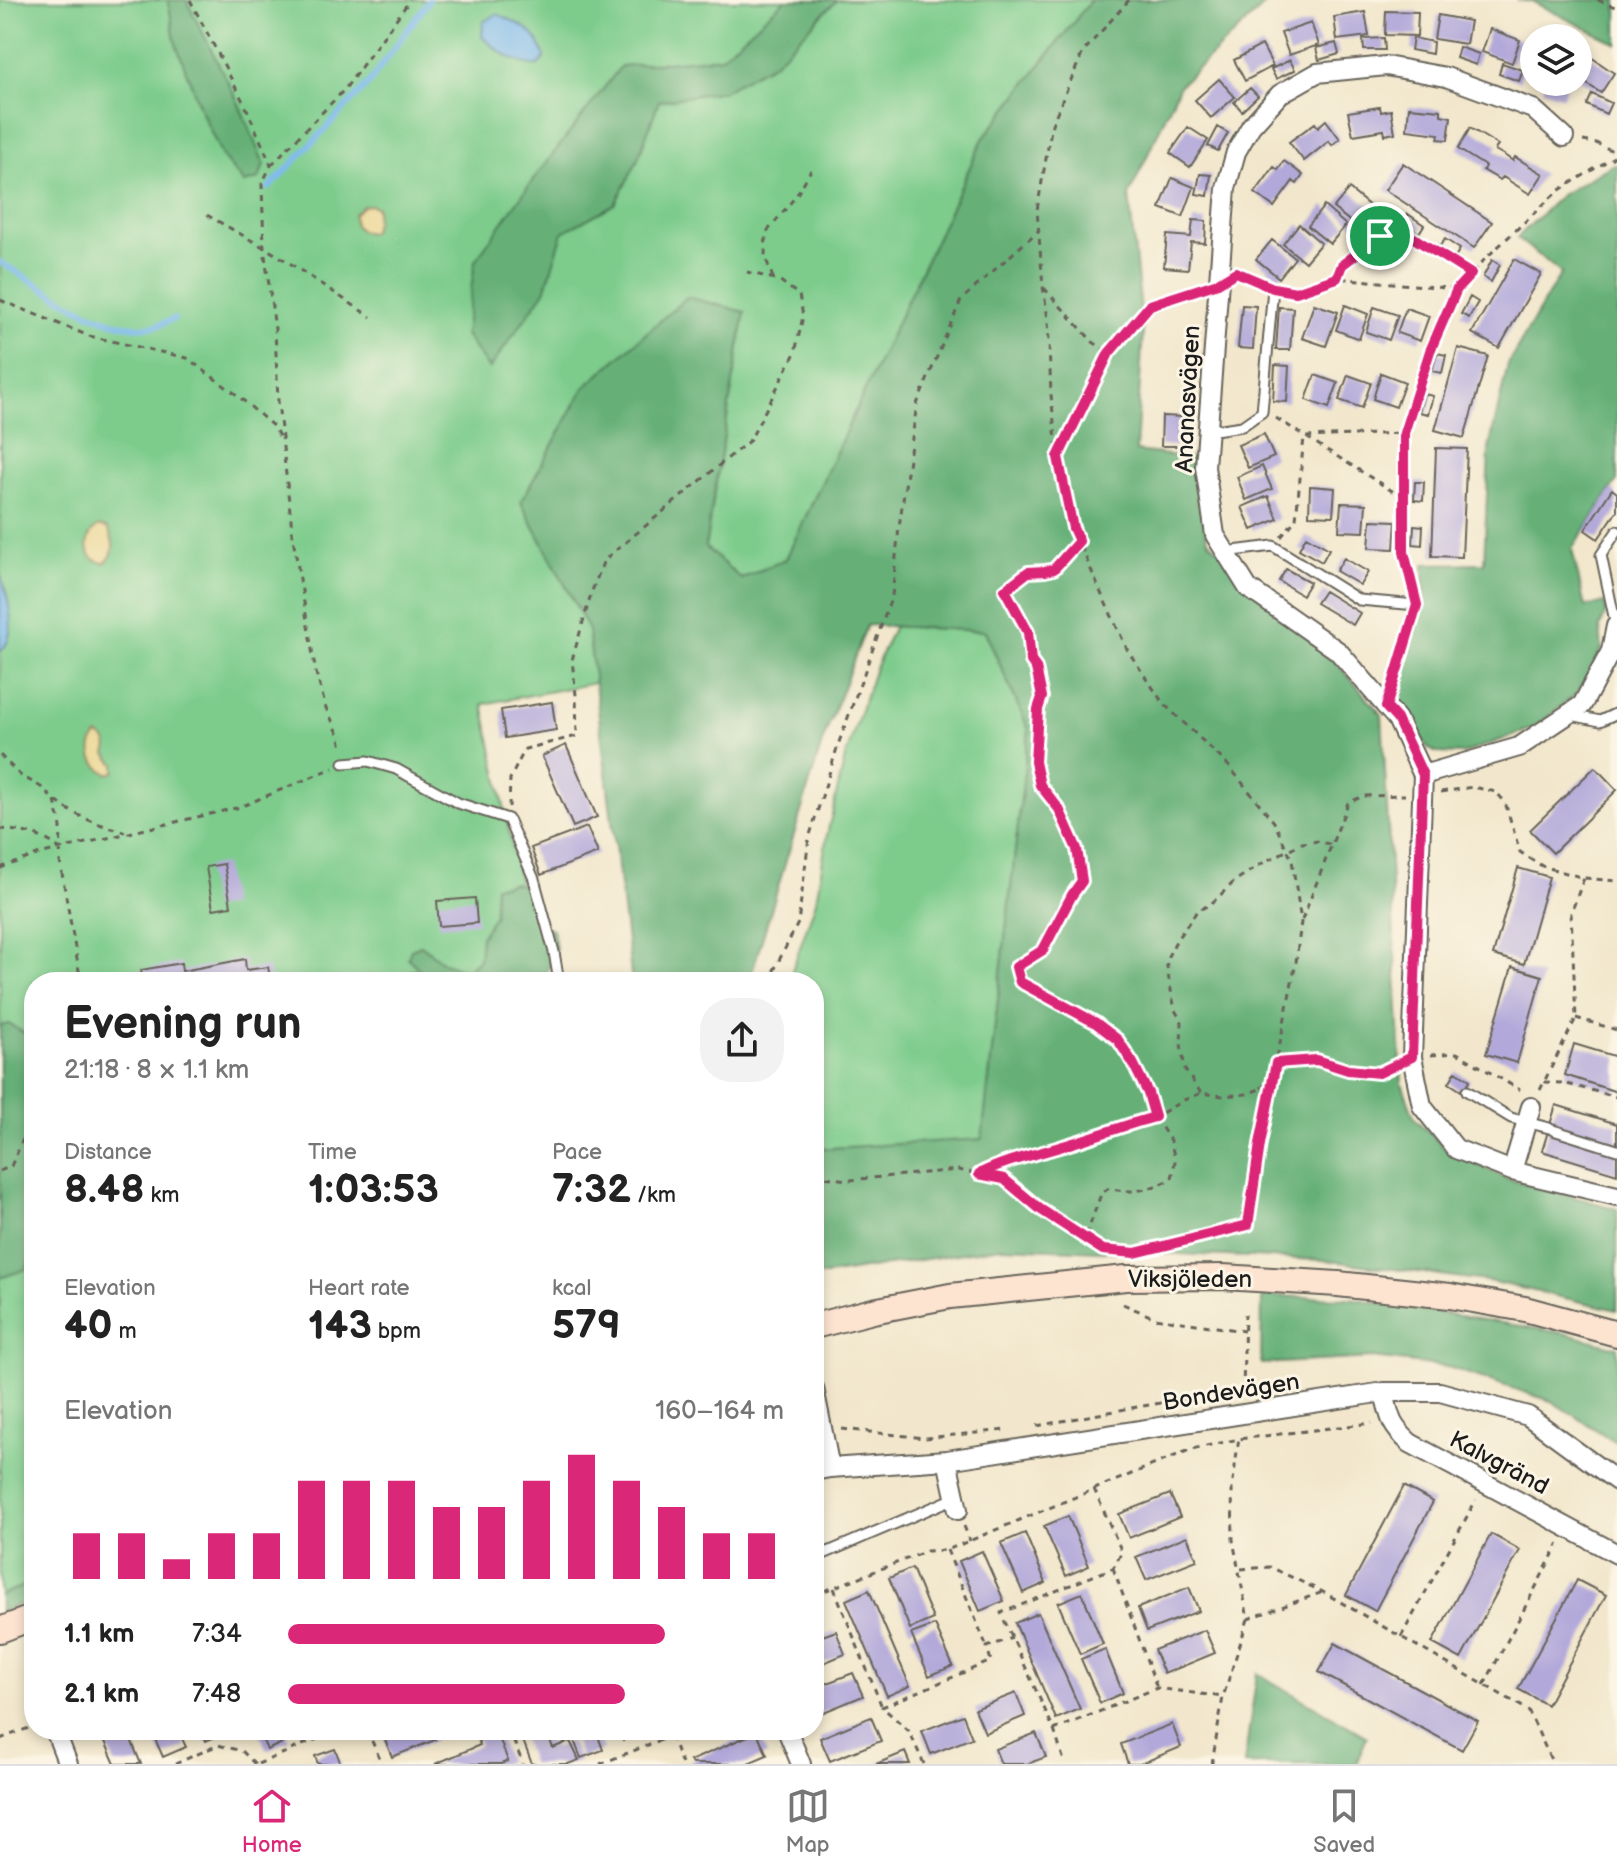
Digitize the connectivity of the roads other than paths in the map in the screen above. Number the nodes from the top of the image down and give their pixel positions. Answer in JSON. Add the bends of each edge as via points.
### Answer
{"nodes":[{"id":1,"x":1564,"y":137,"type":"road end"},
{"id":2,"x":1273,"y":288,"type":"road end"},
{"id":3,"x":1208,"y":431,"type":"junction"},
{"id":4,"x":1617,"y":531,"type":"edge"},
{"id":5,"x":1225,"y":552,"type":"junction"},
{"id":6,"x":1417,"y":605,"type":"road end"},
{"id":7,"x":1617,"y":626,"type":"edge"},
{"id":8,"x":1617,"y":713,"type":"edge"},
{"id":9,"x":1568,"y":714,"type":"junction"},
{"id":10,"x":344,"y":763,"type":"road end"},
{"id":11,"x":1423,"y":775,"type":"junction"},
{"id":12,"x":557,"y":972,"type":"edge"},
{"id":13,"x":1467,"y":1091,"type":"dead end"},
{"id":14,"x":1529,"y":1105,"type":"junction"},
{"id":15,"x":1617,"y":1150,"type":"edge"},
{"id":16,"x":1512,"y":1171,"type":"junction"},
{"id":17,"x":1617,"y":1196,"type":"edge"},
{"id":18,"x":824,"y":1323,"type":"edge"},
{"id":19,"x":1617,"y":1331,"type":"edge"},
{"id":20,"x":1384,"y":1392,"type":"junction"},
{"id":21,"x":947,"y":1460,"type":"junction"},
{"id":22,"x":824,"y":1470,"type":"edge"},
{"id":23,"x":1617,"y":1481,"type":"edge"},
{"id":24,"x":957,"y":1504,"type":"joint"},
{"id":25,"x":824,"y":1554,"type":"edge"},
{"id":26,"x":1617,"y":1554,"type":"edge"},
{"id":27,"x":24,"y":1621,"type":"edge"},
{"id":28,"x":0,"y":1630,"type":"edge"},
{"id":29,"x":59,"y":1740,"type":"edge"},
{"id":30,"x":790,"y":1740,"type":"edge"},
{"id":31,"x":798,"y":1763,"type":"edge"},
{"id":32,"x":68,"y":1764,"type":"edge"}],
"edges":[{"from":1,"to":3,"type":"street","name":"Ananasvägen","via":[[1533,109],[1446,77],[1386,66],[1317,73],[1280,94],[1236,152],[1226,188]]},
{"from":2,"to":3,"type":"lane","via":[[1262,412],[1242,426]]},
{"from":3,"to":5,"type":"street","name":"Ananasvägen","via":[[1205,467],[1215,535]]},
{"from":4,"to":7,"type":"lane","via":[[1601,555]]},
{"from":5,"to":6,"type":"lane","via":[[1273,546],[1359,600]]},
{"from":5,"to":11,"type":"street","name":"Ananasvägen","via":[[1248,588],[1338,651],[1397,719]]},
{"from":7,"to":9,"type":"street","via":[[1611,651],[1582,705]]},
{"from":8,"to":9,"type":"lane","via":[[1600,721]]},
{"from":9,"to":11,"type":"street","via":[[1519,747]]},
{"from":10,"to":12,"type":"lane","via":[[368,761],[396,769],[458,803],[508,819],[534,879]]},
{"from":11,"to":16,"type":"street","name":"Ananasvägen","via":[[1412,1057],[1422,1106],[1456,1149]]},
{"from":13,"to":14,"type":"lane","via":[[1511,1118]]},
{"from":14,"to":15,"type":"lane","via":[[1551,1129]]},
{"from":14,"to":16,"type":"street"},
{"from":16,"to":17,"type":"street","name":"Ananasvägen"},
{"from":18,"to":19,"type":"main road","name":"Viksjöleden","via":[[950,1296],[1126,1278],[1223,1277],[1450,1296]]},
{"from":20,"to":21,"type":"street","name":"Bondevägen"},
{"from":20,"to":23,"type":"street","name":"Bondevägen","via":[[1440,1392],[1528,1416]]},
{"from":20,"to":26,"type":"street","name":"Kalvgränd","via":[[1395,1430],[1410,1443]]},
{"from":21,"to":22,"type":"street","name":"Bondevägen"},
{"from":21,"to":24,"type":"street"},
{"from":24,"to":25,"type":"lane"},
{"from":27,"to":28,"type":"main road"},
{"from":29,"to":32,"type":"street"},
{"from":30,"to":31,"type":"street"}]}
